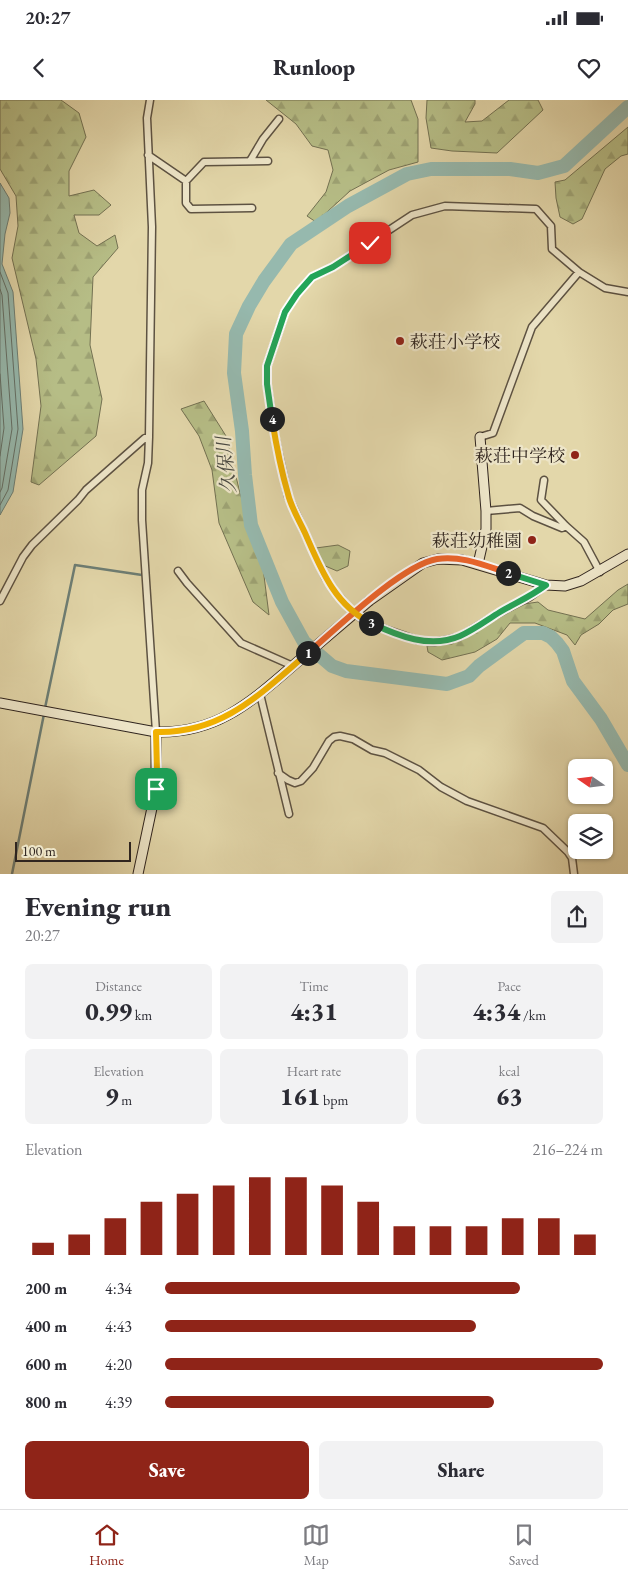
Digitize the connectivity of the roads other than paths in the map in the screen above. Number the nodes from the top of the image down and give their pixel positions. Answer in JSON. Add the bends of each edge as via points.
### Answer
{"nodes":[{"id":1,"x":150,"y":100,"type":"edge"},
{"id":2,"x":279,"y":119,"type":"dead end"},
{"id":3,"x":148,"y":155,"type":"junction"},
{"id":4,"x":250,"y":161,"type":"junction"},
{"id":5,"x":268,"y":161,"type":"dead end"},
{"id":6,"x":186,"y":181,"type":"junction"},
{"id":7,"x":252,"y":208,"type":"dead end"},
{"id":8,"x":579,"y":272,"type":"junction"},
{"id":9,"x":628,"y":292,"type":"edge"},
{"id":10,"x":149,"y":437,"type":"junction"},
{"id":11,"x":480,"y":438,"type":"joint"},
{"id":12,"x":544,"y":480,"type":"dead end"},
{"id":13,"x":486,"y":511,"type":"junction"},
{"id":14,"x":566,"y":526,"type":"junction"},
{"id":15,"x":628,"y":554,"type":"edge"},
{"id":16,"x":478,"y":564,"type":"junction"},
{"id":17,"x":178,"y":571,"type":"dead end"},
{"id":18,"x":600,"y":572,"type":"junction"},
{"id":19,"x":546,"y":585,"type":"junction"},
{"id":20,"x":0,"y":601,"type":"edge"},
{"id":21,"x":293,"y":666,"type":"junction"},
{"id":22,"x":260,"y":694,"type":"junction"},
{"id":23,"x":0,"y":704,"type":"edge"},
{"id":24,"x":156,"y":732,"type":"junction"},
{"id":25,"x":278,"y":773,"type":"junction"},
{"id":26,"x":289,"y":814,"type":"dead end"},
{"id":27,"x":138,"y":874,"type":"edge"},
{"id":28,"x":574,"y":874,"type":"edge"}],
"edges":[{"from":1,"to":3,"type":"street"},
{"from":2,"to":4,"type":"street"},
{"from":3,"to":6,"type":"street"},
{"from":3,"to":10,"type":"street","via":[[152,227]]},
{"from":4,"to":5,"type":"street"},
{"from":4,"to":6,"type":"street","via":[[204,162]]},
{"from":6,"to":7,"type":"street","via":[[186,204],[191,209]]},
{"from":8,"to":9,"type":"street","via":[[605,288]]},
{"from":8,"to":11,"type":"street","via":[[532,327],[493,433]]},
{"from":8,"to":19,"type":"street","via":[[552,249],[551,226],[536,209],[445,206],[412,215],[333,267],[312,277],[285,312],[267,366],[275,437],[288,496],[325,577],[362,619],[417,640],[446,640],[460,636]]},
{"from":10,"to":20,"type":"street","via":[[86,490],[32,545]]},
{"from":10,"to":24,"type":"street","via":[[142,490],[142,520]]},
{"from":11,"to":13,"type":"street"},
{"from":12,"to":14,"type":"street","via":[[541,500]]},
{"from":13,"to":14,"type":"street","via":[[520,508],[562,528]]},
{"from":13,"to":16,"type":"street","via":[[486,529]]},
{"from":14,"to":18,"type":"street","via":[[584,542]]},
{"from":15,"to":18,"type":"street"},
{"from":16,"to":19,"type":"street"},
{"from":16,"to":21,"type":"street","bridge":true,"via":[[448,558],[423,563],[369,601]]},
{"from":17,"to":21,"type":"street","via":[[241,643]]},
{"from":18,"to":19,"type":"street","via":[[565,586]]},
{"from":21,"to":22,"type":"street"},
{"from":22,"to":24,"type":"street","via":[[240,710],[211,724],[172,733]]},
{"from":22,"to":25,"type":"street"},
{"from":23,"to":24,"type":"street"},
{"from":24,"to":27,"type":"street","via":[[156,789]]},
{"from":25,"to":26,"type":"street"},
{"from":25,"to":28,"type":"street","via":[[294,783],[301,781],[329,741],[340,736],[353,739],[419,770],[467,802],[543,828],[568,852]]}]}
